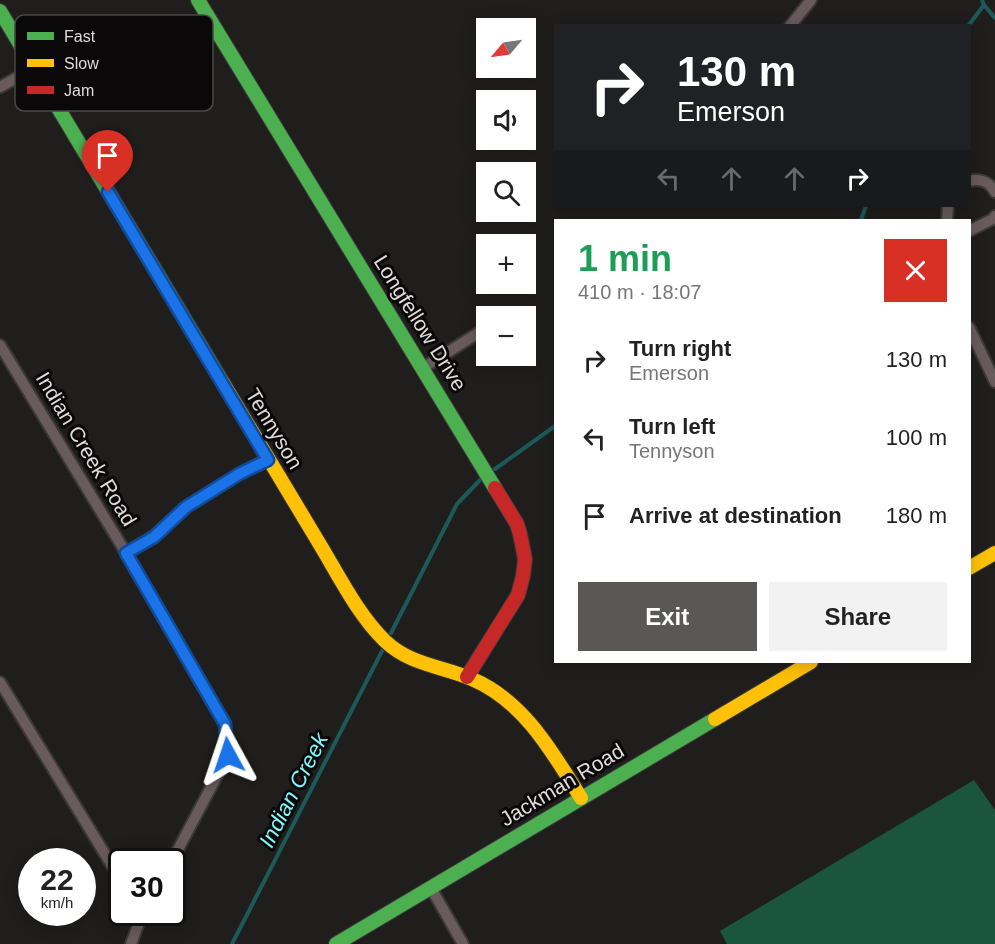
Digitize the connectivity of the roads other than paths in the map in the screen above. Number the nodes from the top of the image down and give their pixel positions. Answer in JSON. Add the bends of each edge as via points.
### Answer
{"nodes":[{"id":1,"x":198,"y":0,"type":"edge"},
{"id":2,"x":811,"y":0,"type":"edge"},
{"id":3,"x":0,"y":11,"type":"edge"},
{"id":4,"x":207,"y":15,"type":"edge"},
{"id":5,"x":792,"y":24,"type":"edge"},
{"id":6,"x":213,"y":25,"type":"edge"},
{"id":7,"x":15,"y":36,"type":"edge"},
{"id":8,"x":15,"y":79,"type":"edge"},
{"id":9,"x":0,"y":87,"type":"edge"},
{"id":10,"x":60,"y":111,"type":"edge"},
{"id":11,"x":971,"y":181,"type":"edge"},
{"id":12,"x":995,"y":192,"type":"edge"},
{"id":13,"x":995,"y":216,"type":"edge"},
{"id":14,"x":971,"y":230,"type":"edge"},
{"id":15,"x":971,"y":330,"type":"edge"},
{"id":16,"x":476,"y":334,"type":"edge"},
{"id":17,"x":0,"y":345,"type":"edge"},
{"id":18,"x":990,"y":359,"type":"edge"},
{"id":19,"x":423,"y":368,"type":"junction"},
{"id":20,"x":995,"y":382,"type":"edge"},
{"id":21,"x":268,"y":460,"type":"junction"},
{"id":22,"x":126,"y":553,"type":"junction"},
{"id":23,"x":995,"y":553,"type":"edge"},
{"id":24,"x":971,"y":567,"type":"edge"},
{"id":25,"x":809,"y":663,"type":"edge"},
{"id":26,"x":467,"y":677,"type":"junction"},
{"id":27,"x":0,"y":682,"type":"edge"},
{"id":28,"x":580,"y":798,"type":"junction"},
{"id":29,"x":178,"y":848,"type":"edge"},
{"id":30,"x":108,"y":859,"type":"edge"},
{"id":31,"x":430,"y":888,"type":"junction"},
{"id":32,"x":137,"y":926,"type":"edge"},
{"id":33,"x":131,"y":944,"type":"edge"},
{"id":34,"x":336,"y":944,"type":"edge"},
{"id":35,"x":463,"y":944,"type":"edge"}],
"edges":[{"from":1,"to":4,"type":"street","name":"Longfellow Drive"},
{"from":2,"to":5,"type":"street"},
{"from":3,"to":7,"type":"street","name":"Tennyson"},
{"from":6,"to":19,"type":"street","name":"Longfellow Drive"},
{"from":8,"to":9,"type":"street"},
{"from":10,"to":21,"type":"street","name":"Tennyson"},
{"from":11,"to":12,"type":"street","via":[[992,185]]},
{"from":13,"to":14,"type":"street"},
{"from":15,"to":18,"type":"street"},
{"from":16,"to":19,"type":"street"},
{"from":17,"to":22,"type":"street","name":"Indian Creek Road"},
{"from":18,"to":20,"type":"street"},
{"from":19,"to":26,"type":"street","name":"Longfellow Drive","via":[[517,524],[527,564],[518,595]]},
{"from":21,"to":22,"type":"street","via":[[186,507],[154,537]]},
{"from":21,"to":26,"type":"street","name":"Tennyson","via":[[344,585],[392,648],[432,668]]},
{"from":22,"to":29,"type":"street","name":"Indian Creek Road","via":[[216,706],[228,739],[228,755]]},
{"from":23,"to":24,"type":"street"},
{"from":25,"to":28,"type":"street","name":"Jackman Road"},
{"from":26,"to":28,"type":"street","name":"Tennyson","via":[[517,711],[541,737]]},
{"from":27,"to":30,"type":"street"},
{"from":28,"to":31,"type":"street","name":"Jackman Road"},
{"from":31,"to":34,"type":"street","name":"Jackman Road"},
{"from":31,"to":35,"type":"street"},
{"from":32,"to":33,"type":"street"}]}
